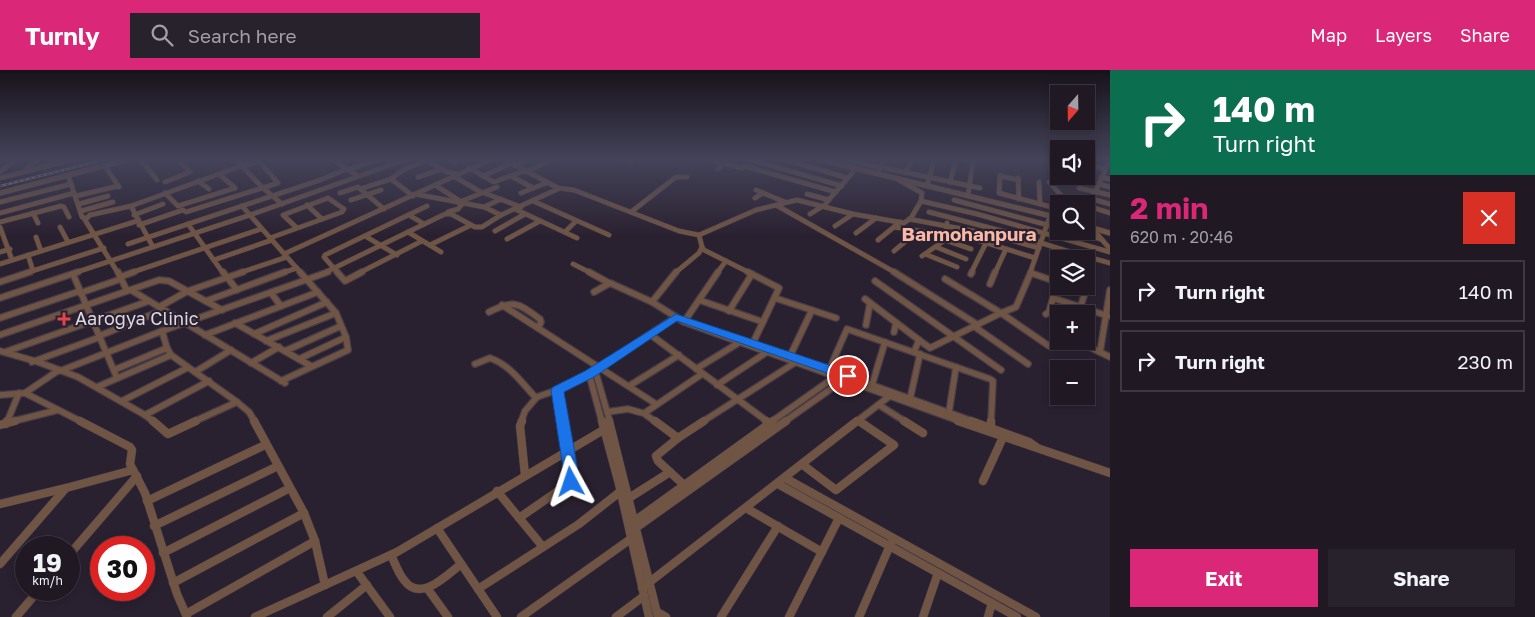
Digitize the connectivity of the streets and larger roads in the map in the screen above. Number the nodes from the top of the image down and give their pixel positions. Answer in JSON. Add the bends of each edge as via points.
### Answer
{"nodes":[{"id":1,"x":72,"y":184,"type":"edge"},
{"id":2,"x":1098,"y":184,"type":"edge"},
{"id":3,"x":32,"y":185,"type":"edge"},
{"id":4,"x":70,"y":185,"type":"edge"},
{"id":5,"x":117,"y":185,"type":"edge"},
{"id":6,"x":188,"y":185,"type":"edge"},
{"id":7,"x":203,"y":185,"type":"edge"},
{"id":8,"x":231,"y":185,"type":"edge"},
{"id":9,"x":260,"y":185,"type":"edge"},
{"id":10,"x":270,"y":185,"type":"edge"},
{"id":11,"x":307,"y":185,"type":"edge"},
{"id":12,"x":335,"y":185,"type":"edge"},
{"id":13,"x":374,"y":185,"type":"edge"},
{"id":14,"x":399,"y":185,"type":"edge"},
{"id":15,"x":435,"y":185,"type":"joint"},
{"id":16,"x":470,"y":185,"type":"edge"},
{"id":17,"x":527,"y":185,"type":"edge"},
{"id":18,"x":542,"y":185,"type":"edge"},
{"id":19,"x":550,"y":185,"type":"edge"},
{"id":20,"x":666,"y":185,"type":"edge"},
{"id":21,"x":808,"y":185,"type":"edge"},
{"id":22,"x":837,"y":185,"type":"edge"},
{"id":23,"x":907,"y":185,"type":"edge"},
{"id":24,"x":920,"y":185,"type":"edge"},
{"id":25,"x":962,"y":185,"type":"edge"},
{"id":26,"x":999,"y":185,"type":"edge"},
{"id":27,"x":1018,"y":185,"type":"edge"},
{"id":28,"x":1039,"y":185,"type":"edge"},
{"id":29,"x":1051,"y":185,"type":"edge"},
{"id":30,"x":842,"y":186,"type":"joint"},
{"id":31,"x":927,"y":186,"type":"joint"},
{"id":32,"x":969,"y":186,"type":"junction"},
{"id":33,"x":262,"y":187,"type":"junction"},
{"id":34,"x":497,"y":187,"type":"dead end"},
{"id":35,"x":533,"y":188,"type":"junction"},
{"id":36,"x":560,"y":188,"type":"junction"},
{"id":37,"x":980,"y":188,"type":"dead end"},
{"id":38,"x":1080,"y":188,"type":"dead end"},
{"id":39,"x":209,"y":189,"type":"dead end"},
{"id":40,"x":360,"y":189,"type":"junction"},
{"id":41,"x":381,"y":190,"type":"dead end"},
{"id":42,"x":756,"y":190,"type":"dead end"},
{"id":43,"x":484,"y":192,"type":"junction"},
{"id":44,"x":836,"y":192,"type":"junction"},
{"id":45,"x":955,"y":192,"type":"junction"},
{"id":46,"x":1095,"y":192,"type":"junction"},
{"id":47,"x":0,"y":193,"type":"edge"},
{"id":48,"x":165,"y":193,"type":"junction"},
{"id":49,"x":340,"y":193,"type":"dead end"},
{"id":50,"x":521,"y":193,"type":"dead end"},
{"id":51,"x":763,"y":193,"type":"junction"},
{"id":52,"x":998,"y":193,"type":"junction"},
{"id":53,"x":807,"y":194,"type":"dead end"},
{"id":54,"x":75,"y":195,"type":"junction"},
{"id":55,"x":366,"y":195,"type":"junction"},
{"id":56,"x":414,"y":195,"type":"junction"},
{"id":57,"x":968,"y":195,"type":"junction"},
{"id":58,"x":1061,"y":195,"type":"edge"},
{"id":59,"x":1094,"y":195,"type":"edge"},
{"id":60,"x":1110,"y":195,"type":"edge"},
{"id":61,"x":108,"y":196,"type":"dead end"},
{"id":62,"x":272,"y":197,"type":"junction"},
{"id":63,"x":755,"y":198,"type":"dead end"},
{"id":64,"x":1019,"y":198,"type":"junction"},
{"id":65,"x":501,"y":199,"type":"junction"},
{"id":66,"x":351,"y":200,"type":"dead end"},
{"id":67,"x":829,"y":200,"type":"junction"},
{"id":68,"x":954,"y":200,"type":"junction"},
{"id":69,"x":1095,"y":200,"type":"edge"},
{"id":70,"x":533,"y":201,"type":"junction"},
{"id":71,"x":921,"y":201,"type":"junction"},
{"id":72,"x":997,"y":201,"type":"junction"},
{"id":73,"x":0,"y":202,"type":"edge"},
{"id":74,"x":113,"y":202,"type":"dead end"},
{"id":75,"x":463,"y":202,"type":"junction"},
{"id":76,"x":785,"y":202,"type":"junction"},
{"id":77,"x":79,"y":204,"type":"junction"},
{"id":78,"x":163,"y":204,"type":"dead end"},
{"id":79,"x":282,"y":204,"type":"junction"},
{"id":80,"x":1040,"y":204,"type":"junction"},
{"id":81,"x":1110,"y":204,"type":"edge"},
{"id":82,"x":776,"y":205,"type":"junction"},
{"id":83,"x":131,"y":206,"type":"junction"},
{"id":84,"x":242,"y":206,"type":"junction"},
{"id":85,"x":307,"y":206,"type":"junction"},
{"id":86,"x":427,"y":206,"type":"dead end"},
{"id":87,"x":824,"y":206,"type":"junction"},
{"id":88,"x":484,"y":207,"type":"junction"},
{"id":89,"x":521,"y":207,"type":"junction"},
{"id":90,"x":1050,"y":207,"type":"edge"},
{"id":91,"x":953,"y":208,"type":"junction"},
{"id":92,"x":384,"y":209,"type":"junction"},
{"id":93,"x":515,"y":209,"type":"junction"},
{"id":94,"x":1095,"y":210,"type":"edge"},
{"id":95,"x":81,"y":211,"type":"junction"},
{"id":96,"x":0,"y":212,"type":"edge"},
{"id":97,"x":631,"y":212,"type":"junction"},
{"id":98,"x":928,"y":212,"type":"dead end"},
{"id":99,"x":34,"y":213,"type":"junction"},
{"id":100,"x":1110,"y":213,"type":"edge"},
{"id":101,"x":446,"y":214,"type":"junction"},
{"id":102,"x":525,"y":214,"type":"junction"},
{"id":103,"x":810,"y":214,"type":"dead end"},
{"id":104,"x":853,"y":214,"type":"junction"},
{"id":105,"x":134,"y":215,"type":"junction"},
{"id":106,"x":250,"y":215,"type":"junction"},
{"id":107,"x":409,"y":215,"type":"junction"},
{"id":108,"x":501,"y":215,"type":"junction"},
{"id":109,"x":1050,"y":216,"type":"joint"},
{"id":110,"x":949,"y":217,"type":"junction"},
{"id":111,"x":70,"y":218,"type":"dead end"},
{"id":112,"x":85,"y":218,"type":"junction"},
{"id":113,"x":876,"y":218,"type":"junction"},
{"id":114,"x":322,"y":219,"type":"junction"},
{"id":115,"x":909,"y":219,"type":"junction"},
{"id":116,"x":540,"y":221,"type":"junction"},
{"id":117,"x":576,"y":221,"type":"junction"},
{"id":118,"x":0,"y":222,"type":"edge"},
{"id":119,"x":900,"y":222,"type":"junction"},
{"id":120,"x":38,"y":223,"type":"dead end"},
{"id":121,"x":138,"y":223,"type":"junction"},
{"id":122,"x":188,"y":224,"type":"junction"},
{"id":123,"x":424,"y":224,"type":"junction"},
{"id":124,"x":1046,"y":224,"type":"junction"},
{"id":125,"x":471,"y":225,"type":"junction"},
{"id":126,"x":1050,"y":225,"type":"edge"},
{"id":127,"x":835,"y":226,"type":"dead end"},
{"id":128,"x":947,"y":226,"type":"junction"},
{"id":129,"x":0,"y":227,"type":"edge"},
{"id":130,"x":60,"y":227,"type":"dead end"},
{"id":131,"x":894,"y":227,"type":"junction"},
{"id":132,"x":262,"y":228,"type":"junction"},
{"id":133,"x":297,"y":228,"type":"junction"},
{"id":134,"x":1095,"y":229,"type":"edge"},
{"id":135,"x":495,"y":231,"type":"dead end"},
{"id":136,"x":918,"y":231,"type":"junction"},
{"id":137,"x":408,"y":232,"type":"junction"},
{"id":138,"x":565,"y":232,"type":"junction"},
{"id":139,"x":195,"y":233,"type":"junction"},
{"id":140,"x":856,"y":233,"type":"dead end"},
{"id":141,"x":1044,"y":233,"type":"junction"},
{"id":142,"x":1095,"y":233,"type":"edge"},
{"id":143,"x":1110,"y":233,"type":"edge"},
{"id":144,"x":95,"y":234,"type":"junction"},
{"id":145,"x":609,"y":235,"type":"dead end"},
{"id":146,"x":699,"y":235,"type":"junction"},
{"id":147,"x":365,"y":236,"type":"junction"},
{"id":148,"x":36,"y":237,"type":"dead end"},
{"id":149,"x":147,"y":237,"type":"junction"},
{"id":150,"x":946,"y":237,"type":"junction"},
{"id":151,"x":1095,"y":237,"type":"edge"},
{"id":152,"x":577,"y":238,"type":"dead end"},
{"id":153,"x":271,"y":239,"type":"junction"},
{"id":154,"x":507,"y":239,"type":"dead end"},
{"id":155,"x":1101,"y":239,"type":"junction"},
{"id":156,"x":878,"y":240,"type":"dead end"},
{"id":157,"x":422,"y":241,"type":"junction"},
{"id":158,"x":68,"y":242,"type":"junction"},
{"id":159,"x":986,"y":243,"type":"junction"},
{"id":160,"x":128,"y":244,"type":"dead end"},
{"id":161,"x":382,"y":245,"type":"junction"},
{"id":162,"x":430,"y":245,"type":"junction"},
{"id":163,"x":1040,"y":246,"type":"junction"},
{"id":164,"x":153,"y":247,"type":"junction"},
{"id":165,"x":702,"y":247,"type":"junction"},
{"id":166,"x":936,"y":247,"type":"junction"},
{"id":167,"x":104,"y":248,"type":"junction"},
{"id":168,"x":205,"y":248,"type":"junction"},
{"id":169,"x":10,"y":249,"type":"junction"},
{"id":170,"x":971,"y":249,"type":"dead end"},
{"id":171,"x":1006,"y":249,"type":"junction"},
{"id":172,"x":41,"y":250,"type":"junction"},
{"id":173,"x":1062,"y":250,"type":"edge"},
{"id":174,"x":1110,"y":250,"type":"edge"},
{"id":175,"x":894,"y":251,"type":"dead end"},
{"id":176,"x":0,"y":252,"type":"edge"},
{"id":177,"x":441,"y":252,"type":"dead end"},
{"id":178,"x":28,"y":255,"type":"junction"},
{"id":179,"x":397,"y":255,"type":"junction"},
{"id":180,"x":286,"y":256,"type":"junction"},
{"id":181,"x":1035,"y":258,"type":"junction"},
{"id":182,"x":966,"y":259,"type":"dead end"},
{"id":183,"x":1095,"y":259,"type":"edge"},
{"id":184,"x":12,"y":260,"type":"junction"},
{"id":185,"x":214,"y":260,"type":"junction"},
{"id":186,"x":112,"y":261,"type":"junction"},
{"id":187,"x":726,"y":261,"type":"junction"},
{"id":188,"x":1110,"y":263,"type":"edge"},
{"id":189,"x":0,"y":264,"type":"edge"},
{"id":190,"x":573,"y":264,"type":"dead end"},
{"id":191,"x":957,"y":267,"type":"dead end"},
{"id":192,"x":297,"y":268,"type":"junction"},
{"id":193,"x":334,"y":269,"type":"junction"},
{"id":194,"x":33,"y":271,"type":"junction"},
{"id":195,"x":1030,"y":273,"type":"junction"},
{"id":196,"x":73,"y":274,"type":"junction"},
{"id":197,"x":752,"y":274,"type":"junction"},
{"id":198,"x":971,"y":274,"type":"dead end"},
{"id":199,"x":120,"y":278,"type":"junction"},
{"id":200,"x":226,"y":278,"type":"junction"},
{"id":201,"x":946,"y":279,"type":"dead end"},
{"id":202,"x":307,"y":280,"type":"junction"},
{"id":203,"x":1050,"y":280,"type":"edge"},
{"id":204,"x":875,"y":281,"type":"dead end"},
{"id":205,"x":0,"y":282,"type":"edge"},
{"id":206,"x":609,"y":283,"type":"junction"},
{"id":207,"x":990,"y":284,"type":"dead end"},
{"id":208,"x":237,"y":290,"type":"junction"},
{"id":209,"x":1110,"y":290,"type":"edge"},
{"id":210,"x":129,"y":291,"type":"junction"},
{"id":211,"x":188,"y":291,"type":"junction"},
{"id":212,"x":80,"y":292,"type":"junction"},
{"id":213,"x":318,"y":292,"type":"junction"},
{"id":214,"x":594,"y":292,"type":"dead end"},
{"id":215,"x":270,"y":293,"type":"junction"},
{"id":216,"x":1054,"y":295,"type":"edge"},
{"id":217,"x":0,"y":298,"type":"edge"},
{"id":218,"x":775,"y":298,"type":"junction"},
{"id":219,"x":1053,"y":298,"type":"junction"},
{"id":220,"x":699,"y":300,"type":"junction"},
{"id":221,"x":149,"y":301,"type":"junction"},
{"id":222,"x":206,"y":301,"type":"junction"},
{"id":223,"x":327,"y":302,"type":"junction"},
{"id":224,"x":652,"y":302,"type":"junction"},
{"id":225,"x":86,"y":305,"type":"junction"},
{"id":226,"x":502,"y":305,"type":"junction"},
{"id":227,"x":1075,"y":305,"type":"edge"},
{"id":228,"x":281,"y":306,"type":"junction"},
{"id":229,"x":161,"y":309,"type":"junction"},
{"id":230,"x":222,"y":310,"type":"junction"},
{"id":231,"x":812,"y":310,"type":"junction"},
{"id":232,"x":729,"y":311,"type":"junction"},
{"id":233,"x":489,"y":312,"type":"dead end"},
{"id":234,"x":1095,"y":312,"type":"edge"},
{"id":235,"x":336,"y":313,"type":"junction"},
{"id":236,"x":1001,"y":313,"type":"junction"},
{"id":237,"x":1046,"y":314,"type":"dead end"},
{"id":238,"x":1108,"y":316,"type":"edge"},
{"id":239,"x":0,"y":318,"type":"edge"},
{"id":240,"x":680,"y":318,"type":"junction"},
{"id":241,"x":836,"y":318,"type":"dead end"},
{"id":242,"x":94,"y":320,"type":"junction"},
{"id":243,"x":763,"y":322,"type":"junction"},
{"id":244,"x":185,"y":323,"type":"junction"},
{"id":245,"x":235,"y":323,"type":"junction"},
{"id":246,"x":896,"y":323,"type":"junction"},
{"id":247,"x":866,"y":325,"type":"dead end"},
{"id":248,"x":341,"y":326,"type":"junction"},
{"id":249,"x":977,"y":326,"type":"junction"},
{"id":250,"x":538,"y":328,"type":"junction"},
{"id":251,"x":162,"y":331,"type":"junction"},
{"id":252,"x":894,"y":332,"type":"dead end"},
{"id":253,"x":254,"y":334,"type":"junction"},
{"id":254,"x":0,"y":335,"type":"edge"},
{"id":255,"x":205,"y":335,"type":"junction"},
{"id":256,"x":651,"y":335,"type":"junction"},
{"id":257,"x":100,"y":336,"type":"junction"},
{"id":258,"x":346,"y":337,"type":"junction"},
{"id":259,"x":955,"y":337,"type":"junction"},
{"id":260,"x":919,"y":340,"type":"junction"},
{"id":261,"x":266,"y":341,"type":"junction"},
{"id":262,"x":740,"y":342,"type":"junction"},
{"id":263,"x":885,"y":342,"type":"junction"},
{"id":264,"x":753,"y":343,"type":"junction"},
{"id":265,"x":1048,"y":346,"type":"dead end"},
{"id":266,"x":279,"y":347,"type":"junction"},
{"id":267,"x":230,"y":350,"type":"junction"},
{"id":268,"x":1095,"y":350,"type":"edge"},
{"id":269,"x":3,"y":351,"type":"edge"},
{"id":270,"x":286,"y":351,"type":"junction"},
{"id":271,"x":169,"y":352,"type":"junction"},
{"id":272,"x":767,"y":352,"type":"junction"},
{"id":273,"x":1100,"y":352,"type":"junction"},
{"id":274,"x":106,"y":353,"type":"junction"},
{"id":275,"x":917,"y":353,"type":"junction"},
{"id":276,"x":679,"y":355,"type":"junction"},
{"id":277,"x":790,"y":356,"type":"junction"},
{"id":278,"x":1110,"y":357,"type":"edge"},
{"id":279,"x":299,"y":359,"type":"junction"},
{"id":280,"x":32,"y":362,"type":"junction"},
{"id":281,"x":796,"y":362,"type":"junction"},
{"id":282,"x":251,"y":363,"type":"junction"},
{"id":283,"x":475,"y":364,"type":"dead end"},
{"id":284,"x":1028,"y":364,"type":"dead end"},
{"id":285,"x":310,"y":366,"type":"junction"},
{"id":286,"x":956,"y":367,"type":"junction"},
{"id":287,"x":187,"y":368,"type":"junction"},
{"id":288,"x":696,"y":369,"type":"junction"},
{"id":289,"x":59,"y":370,"type":"junction"},
{"id":290,"x":114,"y":370,"type":"junction"},
{"id":291,"x":595,"y":370,"type":"junction"},
{"id":292,"x":829,"y":370,"type":"junction"},
{"id":293,"x":1001,"y":370,"type":"dead end"},
{"id":294,"x":195,"y":372,"type":"junction"},
{"id":295,"x":702,"y":374,"type":"junction"},
{"id":296,"x":837,"y":375,"type":"junction"},
{"id":297,"x":117,"y":378,"type":"junction"},
{"id":298,"x":846,"y":378,"type":"junction"},
{"id":299,"x":209,"y":381,"type":"junction"},
{"id":300,"x":717,"y":385,"type":"junction"},
{"id":301,"x":872,"y":385,"type":"junction"},
{"id":302,"x":629,"y":386,"type":"junction"},
{"id":303,"x":97,"y":387,"type":"junction"},
{"id":304,"x":557,"y":390,"type":"junction"},
{"id":305,"x":22,"y":393,"type":"junction"},
{"id":306,"x":892,"y":394,"type":"junction"},
{"id":307,"x":0,"y":395,"type":"edge"},
{"id":308,"x":536,"y":398,"type":"junction"},
{"id":309,"x":910,"y":398,"type":"junction"},
{"id":310,"x":737,"y":400,"type":"junction"},
{"id":311,"x":122,"y":401,"type":"junction"},
{"id":312,"x":237,"y":402,"type":"junction"},
{"id":313,"x":656,"y":404,"type":"junction"},
{"id":314,"x":879,"y":405,"type":"junction"},
{"id":315,"x":58,"y":410,"type":"junction"},
{"id":316,"x":607,"y":412,"type":"junction"},
{"id":317,"x":949,"y":412,"type":"junction"},
{"id":318,"x":646,"y":414,"type":"junction"},
{"id":319,"x":145,"y":415,"type":"junction"},
{"id":320,"x":859,"y":421,"type":"junction"},
{"id":321,"x":3,"y":424,"type":"edge"},
{"id":322,"x":770,"y":424,"type":"junction"},
{"id":323,"x":991,"y":428,"type":"junction"},
{"id":324,"x":605,"y":429,"type":"junction"},
{"id":325,"x":923,"y":434,"type":"dead end"},
{"id":326,"x":1004,"y":435,"type":"junction"},
{"id":327,"x":678,"y":438,"type":"junction"},
{"id":328,"x":265,"y":444,"type":"junction"},
{"id":329,"x":567,"y":452,"type":"junction"},
{"id":330,"x":803,"y":465,"type":"junction"},
{"id":331,"x":278,"y":466,"type":"junction"},
{"id":332,"x":670,"y":472,"type":"junction"},
{"id":333,"x":135,"y":473,"type":"junction"},
{"id":334,"x":1110,"y":473,"type":"edge"},
{"id":335,"x":525,"y":476,"type":"junction"},
{"id":336,"x":785,"y":478,"type":"junction"},
{"id":337,"x":983,"y":481,"type":"dead end"},
{"id":338,"x":778,"y":484,"type":"junction"},
{"id":339,"x":684,"y":485,"type":"junction"},
{"id":340,"x":66,"y":488,"type":"junction"},
{"id":341,"x":290,"y":488,"type":"junction"},
{"id":342,"x":498,"y":491,"type":"junction"},
{"id":343,"x":621,"y":491,"type":"junction"},
{"id":344,"x":629,"y":498,"type":"junction"},
{"id":345,"x":147,"y":501,"type":"junction"},
{"id":346,"x":0,"y":504,"type":"edge"},
{"id":347,"x":746,"y":508,"type":"junction"},
{"id":348,"x":304,"y":513,"type":"junction"},
{"id":349,"x":519,"y":518,"type":"junction"},
{"id":350,"x":839,"y":518,"type":"junction"},
{"id":351,"x":154,"y":526,"type":"junction"},
{"id":352,"x":778,"y":526,"type":"junction"},
{"id":353,"x":437,"y":528,"type":"junction"},
{"id":354,"x":632,"y":529,"type":"junction"},
{"id":355,"x":80,"y":541,"type":"edge"},
{"id":356,"x":315,"y":542,"type":"junction"},
{"id":357,"x":891,"y":543,"type":"junction"},
{"id":358,"x":543,"y":547,"type":"junction"},
{"id":359,"x":822,"y":552,"type":"junction"},
{"id":360,"x":163,"y":553,"type":"junction"},
{"id":361,"x":391,"y":555,"type":"junction"},
{"id":362,"x":0,"y":564,"type":"edge"},
{"id":363,"x":460,"y":564,"type":"junction"},
{"id":364,"x":357,"y":572,"type":"junction"},
{"id":365,"x":938,"y":573,"type":"junction"},
{"id":366,"x":173,"y":583,"type":"junction"},
{"id":367,"x":650,"y":583,"type":"junction"},
{"id":368,"x":326,"y":585,"type":"junction"},
{"id":369,"x":367,"y":585,"type":"junction"},
{"id":370,"x":427,"y":588,"type":"junction"},
{"id":371,"x":478,"y":589,"type":"junction"},
{"id":372,"x":643,"y":592,"type":"junction"},
{"id":373,"x":30,"y":601,"type":"edge"},
{"id":374,"x":992,"y":603,"type":"junction"},
{"id":375,"x":657,"y":614,"type":"edge"},
{"id":376,"x":186,"y":615,"type":"edge"},
{"id":377,"x":16,"y":617,"type":"edge"},
{"id":378,"x":255,"y":617,"type":"edge"},
{"id":379,"x":327,"y":617,"type":"edge"},
{"id":380,"x":390,"y":617,"type":"edge"},
{"id":381,"x":448,"y":617,"type":"edge"},
{"id":382,"x":497,"y":617,"type":"edge"},
{"id":383,"x":521,"y":617,"type":"edge"},
{"id":384,"x":616,"y":617,"type":"edge"},
{"id":385,"x":649,"y":617,"type":"edge"},
{"id":386,"x":666,"y":617,"type":"edge"},
{"id":387,"x":721,"y":617,"type":"edge"},
{"id":388,"x":789,"y":617,"type":"edge"},
{"id":389,"x":859,"y":617,"type":"edge"},
{"id":390,"x":923,"y":617,"type":"edge"},
{"id":391,"x":988,"y":617,"type":"edge"},
{"id":392,"x":1016,"y":617,"type":"edge"},
{"id":393,"x":1036,"y":617,"type":"edge"}],
"edges":[{"from":1,"to":54,"type":"street"},
{"from":2,"to":46,"type":"street"},
{"from":3,"to":47,"type":"street"},
{"from":4,"to":73,"type":"street"},
{"from":5,"to":54,"type":"street","via":[[119,187]]},
{"from":6,"to":48,"type":"street"},
{"from":7,"to":39,"type":"street"},
{"from":8,"to":48,"type":"street","via":[[235,188],[178,206]]},
{"from":9,"to":33,"type":"street"},
{"from":10,"to":33,"type":"street"},
{"from":11,"to":62,"type":"street"},
{"from":12,"to":79,"type":"street"},
{"from":13,"to":40,"type":"street"},
{"from":14,"to":56,"type":"street"},
{"from":15,"to":56,"type":"street"},
{"from":15,"to":75,"type":"street"},
{"from":16,"to":43,"type":"street"},
{"from":17,"to":35,"type":"street"},
{"from":18,"to":35,"type":"street"},
{"from":19,"to":36,"type":"street"},
{"from":20,"to":97,"type":"street"},
{"from":21,"to":44,"type":"street"},
{"from":22,"to":30,"type":"street"},
{"from":23,"to":71,"type":"street","via":[[922,193]]},
{"from":24,"to":31,"type":"street"},
{"from":25,"to":32,"type":"street"},
{"from":26,"to":52,"type":"street"},
{"from":27,"to":64,"type":"street"},
{"from":28,"to":80,"type":"street"},
{"from":29,"to":58,"type":"street"},
{"from":30,"to":44,"type":"street"},
{"from":31,"to":45,"type":"street"},
{"from":32,"to":37,"type":"street"},
{"from":32,"to":57,"type":"street"},
{"from":33,"to":62,"type":"street"},
{"from":33,"to":121,"type":"street","via":[[186,212],[183,210]]},
{"from":34,"to":43,"type":"street"},
{"from":35,"to":50,"type":"street"},
{"from":36,"to":70,"type":"street"},
{"from":36,"to":97,"type":"street","via":[[574,190]]},
{"from":38,"to":46,"type":"street"},
{"from":40,"to":49,"type":"street"},
{"from":40,"to":55,"type":"street"},
{"from":41,"to":55,"type":"street"},
{"from":42,"to":51,"type":"street"},
{"from":43,"to":65,"type":"street"},
{"from":43,"to":75,"type":"street"},
{"from":44,"to":67,"type":"street"},
{"from":45,"to":57,"type":"street"},
{"from":45,"to":68,"type":"street"},
{"from":46,"to":59,"type":"street"},
{"from":46,"to":60,"type":"street"},
{"from":48,"to":83,"type":"street"},
{"from":51,"to":63,"type":"street"},
{"from":51,"to":76,"type":"street"},
{"from":52,"to":64,"type":"street"},
{"from":52,"to":72,"type":"street"},
{"from":53,"to":67,"type":"street"},
{"from":54,"to":77,"type":"street"},
{"from":54,"to":96,"type":"street"},
{"from":55,"to":66,"type":"street"},
{"from":55,"to":92,"type":"street"},
{"from":56,"to":75,"type":"street"},
{"from":56,"to":92,"type":"street"},
{"from":57,"to":72,"type":"street"},
{"from":61,"to":77,"type":"street"},
{"from":62,"to":79,"type":"street"},
{"from":62,"to":84,"type":"street"},
{"from":64,"to":80,"type":"street"},
{"from":65,"to":88,"type":"street"},
{"from":65,"to":89,"type":"street"},
{"from":67,"to":87,"type":"street"},
{"from":68,"to":91,"type":"street"},
{"from":68,"to":124,"type":"street"},
{"from":69,"to":81,"type":"street"},
{"from":70,"to":89,"type":"street"},
{"from":70,"to":117,"type":"street"},
{"from":71,"to":91,"type":"street"},
{"from":71,"to":115,"type":"street"},
{"from":72,"to":109,"type":"street"},
{"from":74,"to":95,"type":"street"},
{"from":75,"to":88,"type":"street"},
{"from":75,"to":101,"type":"street","via":[[458,209]]},
{"from":76,"to":82,"type":"street"},
{"from":76,"to":87,"type":"street","via":[[797,200]]},
{"from":77,"to":95,"type":"street"},
{"from":78,"to":105,"type":"street"},
{"from":79,"to":106,"type":"street"},
{"from":80,"to":90,"type":"street"},
{"from":82,"to":146,"type":"street","via":[[756,210]]},
{"from":82,"to":249,"type":"street","via":[[875,260]]},
{"from":83,"to":105,"type":"street"},
{"from":83,"to":112,"type":"street"},
{"from":84,"to":106,"type":"street"},
{"from":84,"to":122,"type":"street"},
{"from":85,"to":114,"type":"street"},
{"from":85,"to":114,"type":"street","via":[[329,198],[344,209]]},
{"from":85,"to":133,"type":"street","via":[[283,215]]},
{"from":86,"to":107,"type":"street"},
{"from":87,"to":103,"type":"street"},
{"from":87,"to":104,"type":"street"},
{"from":88,"to":108,"type":"street"},
{"from":89,"to":93,"type":"street"},
{"from":91,"to":110,"type":"street"},
{"from":91,"to":141,"type":"street"},
{"from":92,"to":180,"type":"street"},
{"from":93,"to":102,"type":"street"},
{"from":93,"to":108,"type":"street"},
{"from":94,"to":100,"type":"street"},
{"from":95,"to":112,"type":"street"},
{"from":97,"to":146,"type":"street","via":[[679,231]]},
{"from":98,"to":110,"type":"street"},
{"from":99,"to":111,"type":"street","via":[[61,206]]},
{"from":99,"to":118,"type":"street"},
{"from":99,"to":120,"type":"street"},
{"from":101,"to":123,"type":"street"},
{"from":101,"to":125,"type":"street"},
{"from":102,"to":116,"type":"street"},
{"from":102,"to":135,"type":"street"},
{"from":104,"to":113,"type":"street"},
{"from":104,"to":127,"type":"street"},
{"from":105,"to":121,"type":"street"},
{"from":106,"to":132,"type":"street"},
{"from":106,"to":139,"type":"street"},
{"from":107,"to":123,"type":"street"},
{"from":107,"to":147,"type":"street"},
{"from":108,"to":125,"type":"street","via":[[482,227]]},
{"from":109,"to":124,"type":"street"},
{"from":110,"to":128,"type":"street"},
{"from":110,"to":163,"type":"street"},
{"from":112,"to":144,"type":"street"},
{"from":113,"to":119,"type":"street"},
{"from":113,"to":140,"type":"street"},
{"from":114,"to":133,"type":"street"},
{"from":115,"to":119,"type":"street"},
{"from":115,"to":128,"type":"street"},
{"from":116,"to":138,"type":"street"},
{"from":116,"to":154,"type":"street"},
{"from":117,"to":138,"type":"street"},
{"from":117,"to":145,"type":"street"},
{"from":119,"to":131,"type":"street"},
{"from":121,"to":144,"type":"street"},
{"from":121,"to":149,"type":"street"},
{"from":122,"to":139,"type":"street"},
{"from":122,"to":149,"type":"street"},
{"from":123,"to":137,"type":"street"},
{"from":124,"to":126,"type":"street"},
{"from":124,"to":141,"type":"street"},
{"from":125,"to":162,"type":"street"},
{"from":128,"to":150,"type":"street"},
{"from":128,"to":163,"type":"street"},
{"from":129,"to":169,"type":"street"},
{"from":130,"to":158,"type":"street"},
{"from":131,"to":136,"type":"street"},
{"from":131,"to":156,"type":"street"},
{"from":132,"to":153,"type":"street"},
{"from":132,"to":168,"type":"street"},
{"from":133,"to":153,"type":"street"},
{"from":134,"to":143,"type":"street"},
{"from":136,"to":150,"type":"street"},
{"from":136,"to":175,"type":"street"},
{"from":137,"to":157,"type":"street"},
{"from":137,"to":161,"type":"street"},
{"from":138,"to":152,"type":"street"},
{"from":139,"to":164,"type":"street"},
{"from":139,"to":168,"type":"street"},
{"from":141,"to":163,"type":"street"},
{"from":141,"to":174,"type":"street"},
{"from":142,"to":155,"type":"street"},
{"from":144,"to":158,"type":"street"},
{"from":144,"to":167,"type":"street"},
{"from":146,"to":165,"type":"street"},
{"from":147,"to":161,"type":"street"},
{"from":147,"to":193,"type":"street","via":[[325,255]]},
{"from":148,"to":172,"type":"street"},
{"from":149,"to":160,"type":"street"},
{"from":149,"to":164,"type":"street"},
{"from":150,"to":159,"type":"street"},
{"from":150,"to":166,"type":"street"},
{"from":150,"to":170,"type":"street"},
{"from":151,"to":155,"type":"street"},
{"from":153,"to":180,"type":"street"},
{"from":153,"to":185,"type":"street"},
{"from":155,"to":174,"type":"street"},
{"from":157,"to":162,"type":"street"},
{"from":157,"to":179,"type":"street"},
{"from":158,"to":172,"type":"street"},
{"from":159,"to":171,"type":"street"},
{"from":159,"to":198,"type":"street"},
{"from":161,"to":179,"type":"street"},
{"from":161,"to":193,"type":"street"},
{"from":162,"to":177,"type":"street"},
{"from":163,"to":173,"type":"street"},
{"from":163,"to":181,"type":"street"},
{"from":164,"to":186,"type":"street"},
{"from":165,"to":187,"type":"street"},
{"from":165,"to":224,"type":"street","via":[[672,276]]},
{"from":166,"to":182,"type":"street"},
{"from":166,"to":191,"type":"street","via":[[924,255]]},
{"from":167,"to":186,"type":"street"},
{"from":167,"to":194,"type":"street"},
{"from":168,"to":185,"type":"street"},
{"from":168,"to":199,"type":"street"},
{"from":169,"to":176,"type":"street"},
{"from":169,"to":184,"type":"street"},
{"from":171,"to":181,"type":"street"},
{"from":171,"to":207,"type":"street"},
{"from":172,"to":178,"type":"street"},
{"from":178,"to":184,"type":"street"},
{"from":178,"to":194,"type":"street"},
{"from":179,"to":193,"type":"street","via":[[345,281]]},
{"from":180,"to":192,"type":"street"},
{"from":180,"to":200,"type":"street"},
{"from":181,"to":195,"type":"street"},
{"from":183,"to":188,"type":"street"},
{"from":184,"to":189,"type":"street"},
{"from":185,"to":200,"type":"street"},
{"from":186,"to":196,"type":"street"},
{"from":186,"to":199,"type":"street"},
{"from":187,"to":197,"type":"street"},
{"from":187,"to":220,"type":"street"},
{"from":190,"to":206,"type":"street"},
{"from":192,"to":202,"type":"street"},
{"from":192,"to":208,"type":"street"},
{"from":193,"to":202,"type":"street"},
{"from":194,"to":205,"type":"street"},
{"from":195,"to":203,"type":"street"},
{"from":195,"to":236,"type":"street","via":[[1016,307]]},
{"from":196,"to":212,"type":"street"},
{"from":196,"to":217,"type":"street"},
{"from":197,"to":218,"type":"street","via":[[777,286]]},
{"from":197,"to":232,"type":"street"},
{"from":199,"to":210,"type":"street"},
{"from":199,"to":212,"type":"street"},
{"from":200,"to":208,"type":"street"},
{"from":200,"to":211,"type":"street"},
{"from":201,"to":236,"type":"street"},
{"from":202,"to":213,"type":"street"},
{"from":202,"to":215,"type":"street"},
{"from":204,"to":259,"type":"street"},
{"from":206,"to":214,"type":"street"},
{"from":206,"to":224,"type":"street"},
{"from":208,"to":222,"type":"street"},
{"from":209,"to":238,"type":"street"},
{"from":210,"to":211,"type":"street","via":[[164,280]]},
{"from":210,"to":221,"type":"street"},
{"from":210,"to":225,"type":"street"},
{"from":211,"to":222,"type":"street"},
{"from":211,"to":229,"type":"street"},
{"from":212,"to":225,"type":"street"},
{"from":212,"to":239,"type":"street"},
{"from":213,"to":223,"type":"street"},
{"from":213,"to":228,"type":"street"},
{"from":215,"to":228,"type":"street"},
{"from":215,"to":230,"type":"street"},
{"from":216,"to":219,"type":"street"},
{"from":218,"to":231,"type":"street"},
{"from":218,"to":243,"type":"street"},
{"from":219,"to":227,"type":"street"},
{"from":219,"to":237,"type":"street"},
{"from":220,"to":232,"type":"street"},
{"from":220,"to":240,"type":"street"},
{"from":221,"to":229,"type":"street"},
{"from":221,"to":242,"type":"street"},
{"from":222,"to":230,"type":"street"},
{"from":223,"to":235,"type":"street"},
{"from":223,"to":253,"type":"street"},
{"from":224,"to":240,"type":"street"},
{"from":225,"to":242,"type":"street"},
{"from":225,"to":254,"type":"street"},
{"from":226,"to":233,"type":"street"},
{"from":226,"to":250,"type":"street"},
{"from":226,"to":250,"type":"street","via":[[518,304],[540,319]]},
{"from":228,"to":245,"type":"street"},
{"from":229,"to":244,"type":"street"},
{"from":229,"to":257,"type":"street"},
{"from":230,"to":244,"type":"street"},
{"from":231,"to":241,"type":"street"},
{"from":231,"to":277,"type":"street"},
{"from":232,"to":243,"type":"street"},
{"from":234,"to":238,"type":"street"},
{"from":235,"to":248,"type":"street"},
{"from":235,"to":261,"type":"street"},
{"from":236,"to":249,"type":"street"},
{"from":236,"to":265,"type":"street"},
{"from":238,"to":273,"type":"street"},
{"from":240,"to":256,"type":"street"},
{"from":240,"to":262,"type":"street"},
{"from":240,"to":264,"type":"street"},
{"from":242,"to":257,"type":"street"},
{"from":242,"to":269,"type":"street"},
{"from":243,"to":264,"type":"street"},
{"from":244,"to":251,"type":"street"},
{"from":244,"to":255,"type":"street"},
{"from":245,"to":253,"type":"street"},
{"from":245,"to":255,"type":"street"},
{"from":246,"to":247,"type":"street","via":[[868,301]]},
{"from":246,"to":252,"type":"street"},
{"from":246,"to":260,"type":"street"},
{"from":248,"to":258,"type":"street"},
{"from":248,"to":270,"type":"street"},
{"from":249,"to":259,"type":"street"},
{"from":249,"to":284,"type":"street"},
{"from":250,"to":291,"type":"street"},
{"from":251,"to":271,"type":"street"},
{"from":251,"to":274,"type":"street"},
{"from":253,"to":261,"type":"street"},
{"from":255,"to":267,"type":"street"},
{"from":256,"to":276,"type":"street"},
{"from":256,"to":291,"type":"street"},
{"from":257,"to":274,"type":"street"},
{"from":257,"to":280,"type":"street"},
{"from":258,"to":279,"type":"street"},
{"from":258,"to":285,"type":"street","via":[[348,350]]},
{"from":259,"to":260,"type":"street","via":[[930,348]]},
{"from":259,"to":293,"type":"street"},
{"from":260,"to":275,"type":"street"},
{"from":261,"to":266,"type":"street"},
{"from":262,"to":272,"type":"street"},
{"from":262,"to":288,"type":"street"},
{"from":263,"to":275,"type":"street"},
{"from":263,"to":292,"type":"street","via":[[847,329]]},
{"from":263,"to":301,"type":"street"},
{"from":264,"to":277,"type":"street"},
{"from":266,"to":270,"type":"street"},
{"from":266,"to":282,"type":"street"},
{"from":267,"to":282,"type":"street"},
{"from":267,"to":294,"type":"street"},
{"from":268,"to":273,"type":"street"},
{"from":269,"to":280,"type":"street"},
{"from":270,"to":279,"type":"street"},
{"from":271,"to":287,"type":"street"},
{"from":271,"to":290,"type":"street"},
{"from":271,"to":297,"type":"street"},
{"from":272,"to":281,"type":"street"},
{"from":272,"to":300,"type":"street"},
{"from":273,"to":278,"type":"street"},
{"from":274,"to":289,"type":"street"},
{"from":274,"to":290,"type":"street"},
{"from":275,"to":286,"type":"street"},
{"from":275,"to":309,"type":"street"},
{"from":276,"to":288,"type":"street"},
{"from":276,"to":302,"type":"street"},
{"from":277,"to":292,"type":"street"},
{"from":279,"to":285,"type":"street"},
{"from":280,"to":289,"type":"street"},
{"from":281,"to":296,"type":"street"},
{"from":281,"to":310,"type":"street"},
{"from":282,"to":285,"type":"street","via":[[283,382]]},
{"from":283,"to":308,"type":"street","via":[[496,359]]},
{"from":286,"to":317,"type":"street"},
{"from":286,"to":323,"type":"street","via":[[993,381]]},
{"from":287,"to":294,"type":"street"},
{"from":287,"to":311,"type":"street"},
{"from":288,"to":295,"type":"street"},
{"from":289,"to":303,"type":"street"},
{"from":289,"to":305,"type":"street"},
{"from":290,"to":297,"type":"street"},
{"from":291,"to":302,"type":"street"},
{"from":291,"to":304,"type":"street"},
{"from":291,"to":316,"type":"street"},
{"from":291,"to":324,"type":"street"},
{"from":292,"to":296,"type":"street"},
{"from":294,"to":299,"type":"street"},
{"from":295,"to":300,"type":"street"},
{"from":295,"to":313,"type":"street"},
{"from":296,"to":298,"type":"street"},
{"from":296,"to":322,"type":"street"},
{"from":297,"to":303,"type":"street"},
{"from":298,"to":301,"type":"street"},
{"from":298,"to":306,"type":"street"},
{"from":298,"to":354,"type":"street"},
{"from":299,"to":312,"type":"street"},
{"from":299,"to":319,"type":"street"},
{"from":300,"to":310,"type":"street"},
{"from":301,"to":306,"type":"street"},
{"from":302,"to":313,"type":"street"},
{"from":303,"to":311,"type":"street"},
{"from":304,"to":308,"type":"street"},
{"from":304,"to":329,"type":"street"},
{"from":305,"to":307,"type":"street"},
{"from":305,"to":315,"type":"street"},
{"from":305,"to":321,"type":"street"},
{"from":306,"to":309,"type":"street"},
{"from":306,"to":314,"type":"street"},
{"from":306,"to":326,"type":"street"},
{"from":308,"to":335,"type":"street","via":[[525,411],[520,426]]},
{"from":309,"to":317,"type":"street"},
{"from":310,"to":322,"type":"street"},
{"from":310,"to":327,"type":"street"},
{"from":311,"to":319,"type":"street"},
{"from":312,"to":319,"type":"street","via":[[168,434]]},
{"from":312,"to":328,"type":"street","via":[[249,412]]},
{"from":313,"to":318,"type":"street"},
{"from":314,"to":320,"type":"street"},
{"from":314,"to":325,"type":"street"},
{"from":315,"to":321,"type":"street"},
{"from":315,"to":333,"type":"street","via":[[130,447],[130,464]]},
{"from":316,"to":318,"type":"street","via":[[628,409]]},
{"from":316,"to":344,"type":"street"},
{"from":317,"to":323,"type":"street"},
{"from":318,"to":327,"type":"street"},
{"from":320,"to":330,"type":"street"},
{"from":320,"to":330,"type":"street","via":[[894,445],[836,490]]},
{"from":322,"to":339,"type":"street"},
{"from":323,"to":326,"type":"street"},
{"from":324,"to":329,"type":"street"},
{"from":324,"to":343,"type":"street"},
{"from":326,"to":334,"type":"street","via":[[1027,446]]},
{"from":326,"to":337,"type":"street"},
{"from":327,"to":332,"type":"street","via":[[656,456]]},
{"from":328,"to":331,"type":"street"},
{"from":328,"to":345,"type":"street"},
{"from":329,"to":335,"type":"street"},
{"from":329,"to":349,"type":"street","via":[[571,482]]},
{"from":330,"to":336,"type":"street"},
{"from":331,"to":341,"type":"street"},
{"from":331,"to":351,"type":"street"},
{"from":332,"to":339,"type":"street"},
{"from":332,"to":344,"type":"street"},
{"from":333,"to":340,"type":"street"},
{"from":333,"to":345,"type":"street"},
{"from":333,"to":355,"type":"street"},
{"from":335,"to":342,"type":"street"},
{"from":336,"to":338,"type":"street"},
{"from":336,"to":357,"type":"street"},
{"from":338,"to":347,"type":"street"},
{"from":338,"to":350,"type":"street"},
{"from":339,"to":354,"type":"street"},
{"from":340,"to":346,"type":"street"},
{"from":340,"to":362,"type":"street"},
{"from":341,"to":348,"type":"street"},
{"from":341,"to":360,"type":"street"},
{"from":342,"to":349,"type":"street"},
{"from":342,"to":353,"type":"street"},
{"from":343,"to":354,"type":"street"},
{"from":343,"to":358,"type":"street"},
{"from":344,"to":354,"type":"street"},
{"from":345,"to":351,"type":"street"},
{"from":347,"to":352,"type":"street"},
{"from":347,"to":367,"type":"street"},
{"from":348,"to":356,"type":"street"},
{"from":348,"to":366,"type":"street"},
{"from":349,"to":358,"type":"street"},
{"from":350,"to":357,"type":"street"},
{"from":350,"to":359,"type":"street"},
{"from":351,"to":360,"type":"street"},
{"from":352,"to":359,"type":"street"},
{"from":352,"to":387,"type":"street"},
{"from":353,"to":361,"type":"street"},
{"from":353,"to":363,"type":"street"},
{"from":354,"to":367,"type":"street"},
{"from":354,"to":372,"type":"street"},
{"from":354,"to":383,"type":"street"},
{"from":356,"to":368,"type":"street"},
{"from":356,"to":376,"type":"street"},
{"from":357,"to":365,"type":"street"},
{"from":357,"to":389,"type":"street"},
{"from":357,"to":393,"type":"street"},
{"from":358,"to":371,"type":"street"},
{"from":359,"to":388,"type":"street"},
{"from":360,"to":366,"type":"street"},
{"from":361,"to":364,"type":"street"},
{"from":361,"to":370,"type":"street","via":[[404,581],[413,589]]},
{"from":363,"to":370,"type":"street"},
{"from":363,"to":371,"type":"street"},
{"from":364,"to":368,"type":"street"},
{"from":364,"to":369,"type":"street"},
{"from":365,"to":374,"type":"street"},
{"from":365,"to":390,"type":"street"},
{"from":366,"to":376,"type":"street"},
{"from":367,"to":372,"type":"street"},
{"from":367,"to":375,"type":"street"},
{"from":368,"to":378,"type":"street"},
{"from":369,"to":379,"type":"street"},
{"from":369,"to":380,"type":"street"},
{"from":370,"to":381,"type":"street"},
{"from":371,"to":382,"type":"street"},
{"from":372,"to":384,"type":"street"},
{"from":372,"to":385,"type":"street"},
{"from":373,"to":377,"type":"street"},
{"from":374,"to":391,"type":"street"},
{"from":374,"to":392,"type":"street"},
{"from":375,"to":386,"type":"street"}]}
